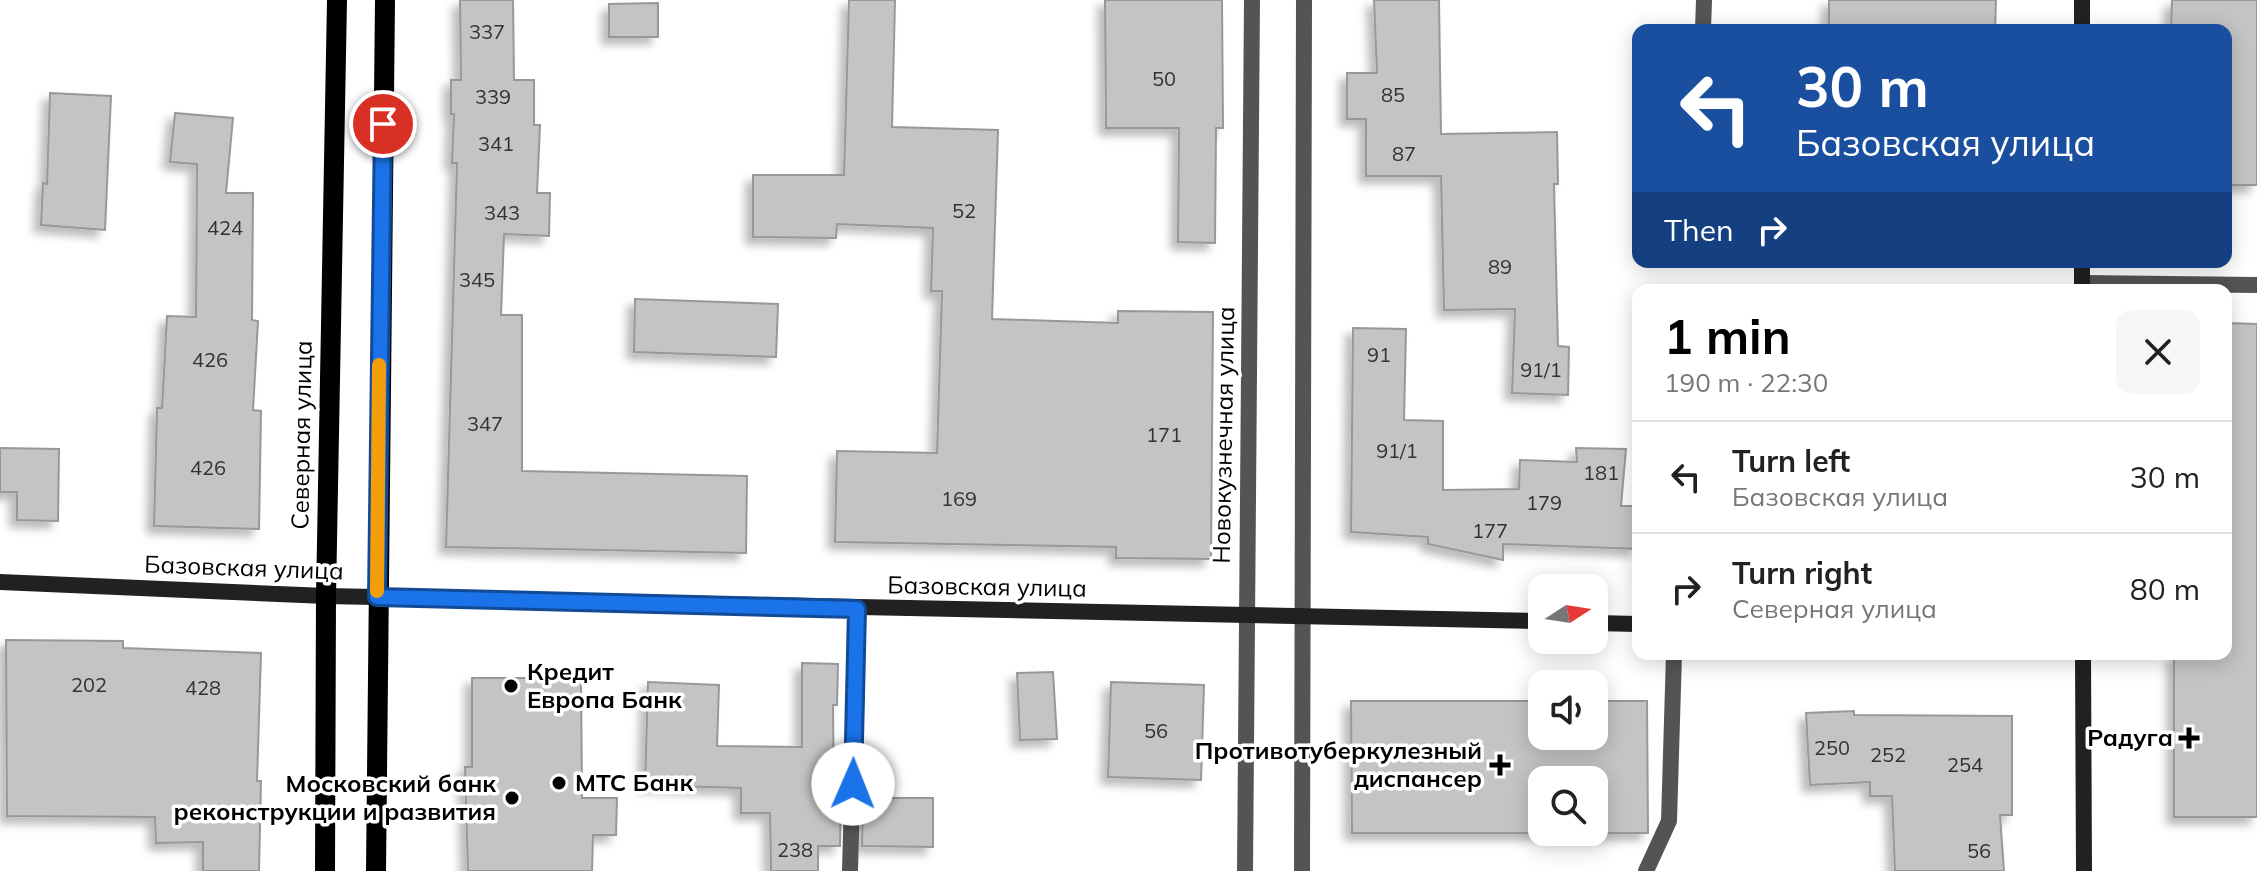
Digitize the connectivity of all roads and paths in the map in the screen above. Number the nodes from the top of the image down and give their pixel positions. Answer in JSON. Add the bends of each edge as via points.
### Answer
{"nodes":[{"id":1,"x":337,"y":0,"type":"edge"},
{"id":2,"x":385,"y":0,"type":"edge"},
{"id":3,"x":1252,"y":0,"type":"edge"},
{"id":4,"x":1304,"y":0,"type":"edge"},
{"id":5,"x":1704,"y":0,"type":"edge"},
{"id":6,"x":2082,"y":0,"type":"edge"},
{"id":7,"x":1703,"y":24,"type":"edge"},
{"id":8,"x":2082,"y":24,"type":"edge"},
{"id":9,"x":2232,"y":285,"type":"edge"},
{"id":10,"x":2257,"y":285,"type":"edge"},
{"id":11,"x":0,"y":582,"type":"edge"},
{"id":12,"x":326,"y":596,"type":"junction"},
{"id":13,"x":377,"y":597,"type":"junction"},
{"id":14,"x":857,"y":609,"type":"junction"},
{"id":15,"x":1246,"y":615,"type":"junction"},
{"id":16,"x":1302,"y":615,"type":"junction"},
{"id":17,"x":1528,"y":621,"type":"edge"},
{"id":18,"x":1608,"y":623,"type":"edge"},
{"id":19,"x":1632,"y":624,"type":"edge"},
{"id":20,"x":1674,"y":660,"type":"edge"},
{"id":21,"x":2083,"y":660,"type":"edge"},
{"id":22,"x":325,"y":871,"type":"edge"},
{"id":23,"x":376,"y":871,"type":"edge"},
{"id":24,"x":850,"y":871,"type":"edge"},
{"id":25,"x":1245,"y":871,"type":"edge"},
{"id":26,"x":1302,"y":871,"type":"edge"},
{"id":27,"x":1646,"y":871,"type":"edge"},
{"id":28,"x":2084,"y":871,"type":"edge"}],
"edges":[{"from":1,"to":12,"type":"main road","name":"Северная улица"},
{"from":2,"to":13,"type":"main road"},
{"from":3,"to":15,"type":"street","name":"Новокузнечная улица"},
{"from":4,"to":16,"type":"street"},
{"from":5,"to":7,"type":"street"},
{"from":6,"to":8,"type":"street"},
{"from":9,"to":10,"type":"street"},
{"from":11,"to":12,"type":"street","name":"Базовская улица"},
{"from":12,"to":13,"type":"street","name":"Базовская улица"},
{"from":12,"to":22,"type":"main road","name":"Северная улица"},
{"from":13,"to":14,"type":"street","name":"Базовская улица"},
{"from":13,"to":23,"type":"main road"},
{"from":14,"to":15,"type":"street","name":"Базовская улица"},
{"from":14,"to":24,"type":"street"},
{"from":15,"to":16,"type":"street","name":"Базовская улица"},
{"from":15,"to":25,"type":"street","name":"Новокузнечная улица"},
{"from":16,"to":17,"type":"street","name":"Базовская улица"},
{"from":16,"to":26,"type":"street"},
{"from":18,"to":19,"type":"street"},
{"from":20,"to":27,"type":"street","via":[[1669,821]]},
{"from":21,"to":28,"type":"street"}]}
